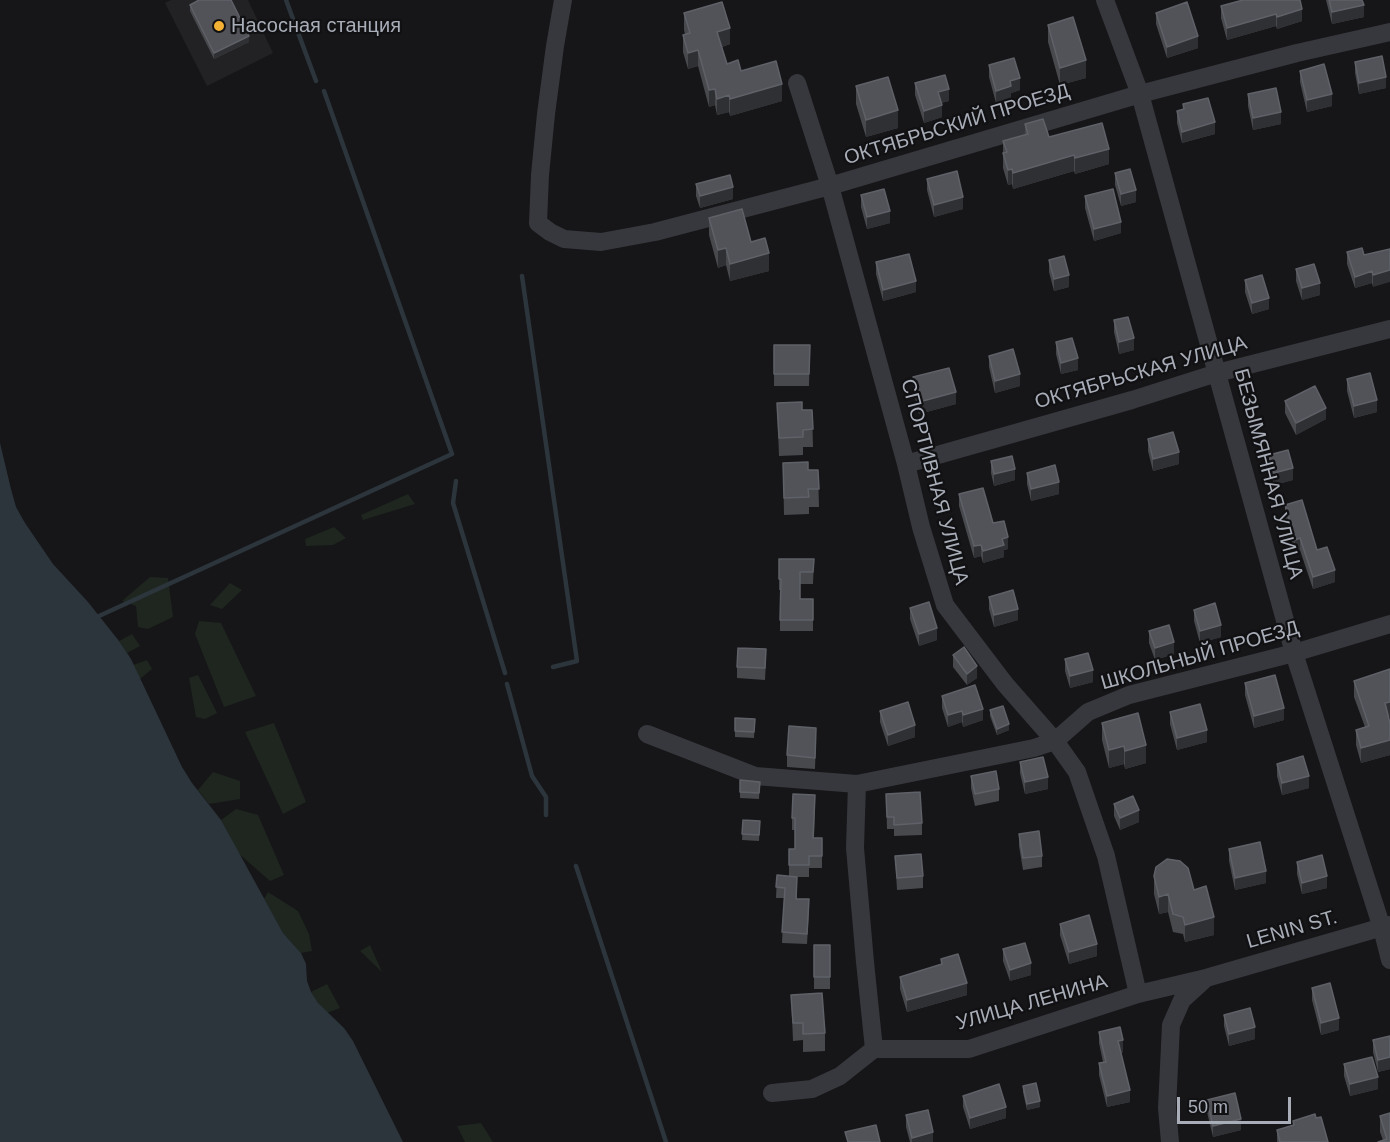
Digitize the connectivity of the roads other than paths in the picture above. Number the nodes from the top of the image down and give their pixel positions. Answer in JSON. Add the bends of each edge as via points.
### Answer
{"nodes":[{"id":1,"x":563,"y":0,"type":"edge"},
{"id":2,"x":1105,"y":0,"type":"edge"},
{"id":3,"x":1390,"y":32,"type":"edge"},
{"id":4,"x":797,"y":83,"type":"dead end"},
{"id":5,"x":1140,"y":94,"type":"junction"},
{"id":6,"x":830,"y":186,"type":"junction"},
{"id":7,"x":1390,"y":329,"type":"edge"},
{"id":8,"x":1217,"y":373,"type":"junction"},
{"id":9,"x":906,"y":464,"type":"junction"},
{"id":10,"x":1390,"y":624,"type":"edge"},
{"id":11,"x":1294,"y":653,"type":"junction"},
{"id":12,"x":647,"y":734,"type":"dead end"},
{"id":13,"x":1055,"y":741,"type":"junction"},
{"id":14,"x":857,"y":784,"type":"junction"},
{"id":15,"x":1386,"y":927,"type":"edge"},
{"id":16,"x":1390,"y":960,"type":"edge"},
{"id":17,"x":1206,"y":978,"type":"junction"},
{"id":18,"x":1138,"y":994,"type":"junction"},
{"id":19,"x":874,"y":1049,"type":"junction"},
{"id":20,"x":772,"y":1093,"type":"dead end"},
{"id":21,"x":1170,"y":1142,"type":"edge"}],
"edges":[{"from":1,"to":6,"type":"street","name":"ОКТЯБРЬСКИЙ ПРОЕЗД","via":[[540,175],[538,223],[550,232],[564,239],[601,242],[655,232]]},
{"from":2,"to":5,"type":"street","name":"БЕЗЫМЯННАЯ УЛИЦА"},
{"from":3,"to":5,"type":"street","name":"ОКТЯБРЬСКИЙ ПРОЕЗД"},
{"from":4,"to":6,"type":"street","name":"СПОРТИВНАЯ УЛИЦА"},
{"from":5,"to":6,"type":"street","name":"ОКТЯБРЬСКИЙ ПРОЕЗД"},
{"from":5,"to":8,"type":"street","name":"БЕЗЫМЯННАЯ УЛИЦА"},
{"from":6,"to":9,"type":"street","name":"СПОРТИВНАЯ УЛИЦА"},
{"from":7,"to":8,"type":"street","name":"ОКТЯБРЬСКАЯ УЛИЦА"},
{"from":8,"to":9,"type":"street","name":"ОКТЯБРЬСКАЯ УЛИЦА"},
{"from":8,"to":11,"type":"street","name":"БЕЗЫМЯННАЯ УЛИЦА"},
{"from":9,"to":13,"type":"street","name":"СПОРТИВНАЯ УЛИЦА","via":[[945,605],[1005,684]]},
{"from":10,"to":11,"type":"street","name":"ШКОЛЬНЫЙ ПРОЕЗД"},
{"from":11,"to":13,"type":"street","name":"ШКОЛЬНЫЙ ПРОЕЗД","via":[[1130,695],[1088,712]]},
{"from":11,"to":15,"type":"street","name":"БЕЗЫМЯННАЯ УЛИЦА"},
{"from":12,"to":14,"type":"street","name":"ШКОЛЬНЫЙ ПРОЕЗД","via":[[755,776]]},
{"from":13,"to":14,"type":"street","name":"ШКОЛЬНЫЙ ПРОЕЗД"},
{"from":13,"to":18,"type":"street","name":"СПОРТИВНАЯ УЛИЦА","via":[[1077,772],[1103,846]]},
{"from":14,"to":19,"type":"street","via":[[855,848]]},
{"from":15,"to":16,"type":"street","name":"БЕЗЫМЯННАЯ УЛИЦА"},
{"from":15,"to":17,"type":"street","name":"LENIN ST."},
{"from":17,"to":18,"type":"street","name":"УЛИЦА ЛЕНИНА"},
{"from":17,"to":21,"type":"street","via":[[1182,1000],[1171,1025],[1167,1108]]},
{"from":18,"to":19,"type":"street","name":"УЛИЦА ЛЕНИНА","via":[[969,1049]]},
{"from":19,"to":20,"type":"street","via":[[840,1076],[812,1089]]}]}
